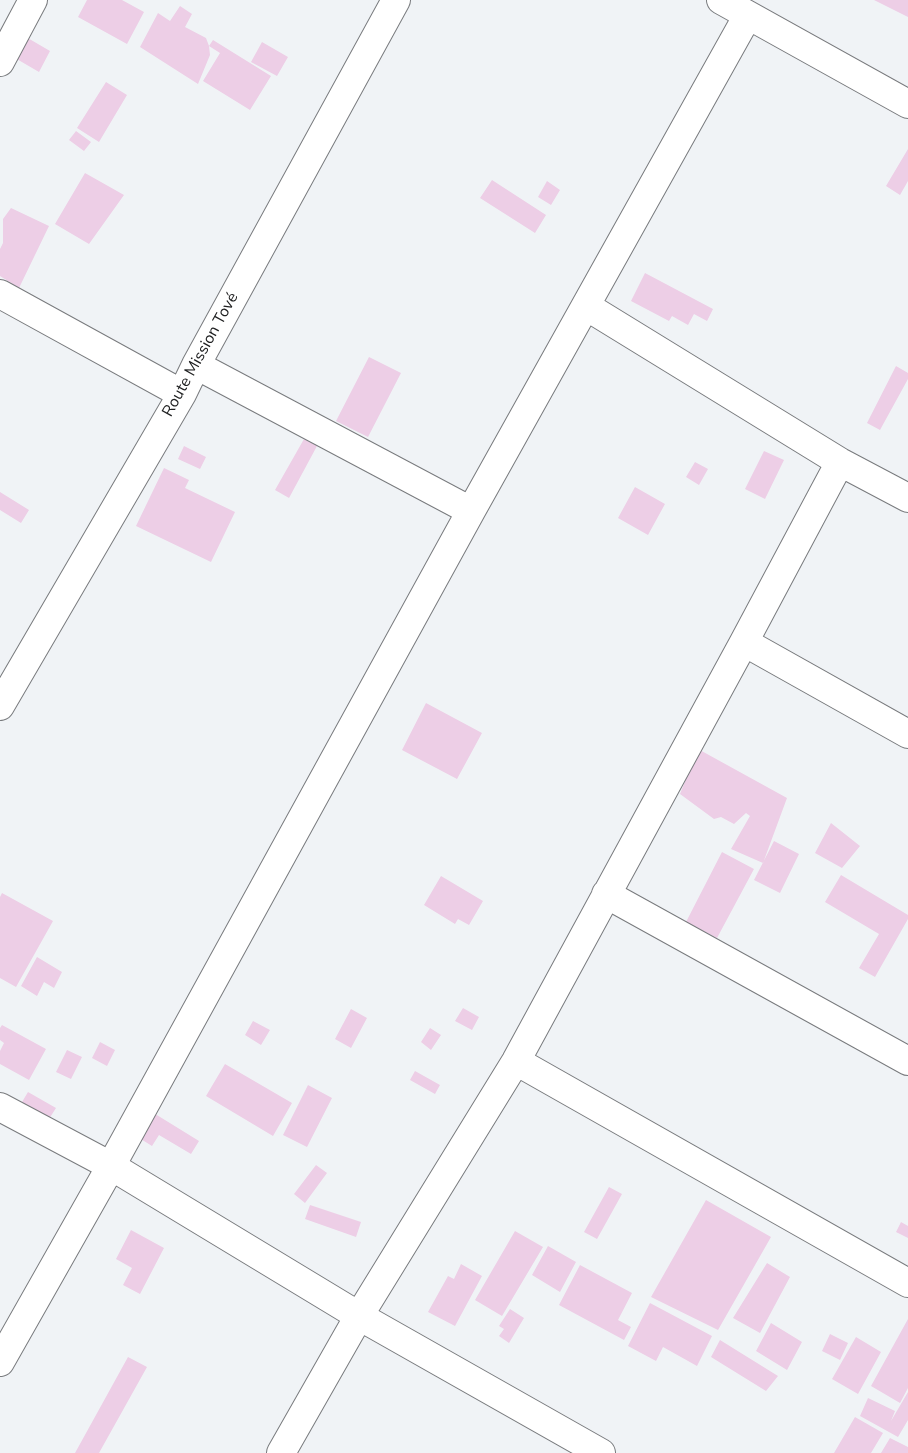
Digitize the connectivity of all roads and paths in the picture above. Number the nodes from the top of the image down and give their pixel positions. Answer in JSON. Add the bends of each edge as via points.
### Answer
{"nodes":[{"id":1,"x":33,"y":0,"type":"edge"},
{"id":2,"x":396,"y":0,"type":"edge"},
{"id":3,"x":721,"y":0,"type":"edge"},
{"id":4,"x":748,"y":14,"type":"junction"},
{"id":5,"x":0,"y":62,"type":"edge"},
{"id":6,"x":908,"y":104,"type":"edge"},
{"id":7,"x":0,"y":294,"type":"edge"},
{"id":8,"x":586,"y":306,"type":"junction"},
{"id":9,"x":196,"y":365,"type":"junction"},
{"id":10,"x":182,"y":394,"type":"junction"},
{"id":11,"x":840,"y":462,"type":"junction"},
{"id":12,"x":908,"y":498,"type":"edge"},
{"id":13,"x":471,"y":511,"type":"junction"},
{"id":14,"x":744,"y":642,"type":"junction"},
{"id":15,"x":0,"y":706,"type":"edge"},
{"id":16,"x":908,"y":734,"type":"edge"},
{"id":17,"x":606,"y":894,"type":"junction"},
{"id":18,"x":516,"y":1061,"type":"junction"},
{"id":19,"x":908,"y":1061,"type":"edge"},
{"id":20,"x":0,"y":1107,"type":"edge"},
{"id":21,"x":111,"y":1166,"type":"junction"},
{"id":22,"x":908,"y":1283,"type":"edge"},
{"id":23,"x":359,"y":1316,"type":"junction"},
{"id":24,"x":0,"y":1362,"type":"edge"},
{"id":25,"x":281,"y":1453,"type":"edge"},
{"id":26,"x":601,"y":1453,"type":"edge"}],
"edges":[{"from":1,"to":5,"type":"street"},
{"from":2,"to":9,"type":"street","name":"Route Mission Tové"},
{"from":3,"to":4,"type":"street"},
{"from":4,"to":6,"type":"street"},
{"from":4,"to":8,"type":"street"},
{"from":7,"to":10,"type":"street"},
{"from":8,"to":11,"type":"street"},
{"from":8,"to":13,"type":"street"},
{"from":9,"to":10,"type":"street","name":"Route Mission Tové"},
{"from":9,"to":13,"type":"street"},
{"from":10,"to":15,"type":"street","name":"Route Mission Tové"},
{"from":11,"to":12,"type":"street"},
{"from":11,"to":14,"type":"street"},
{"from":13,"to":21,"type":"street"},
{"from":14,"to":16,"type":"street"},
{"from":14,"to":17,"type":"street"},
{"from":17,"to":18,"type":"street"},
{"from":17,"to":19,"type":"street"},
{"from":18,"to":22,"type":"street"},
{"from":18,"to":23,"type":"street"},
{"from":20,"to":21,"type":"street"},
{"from":21,"to":23,"type":"street"},
{"from":21,"to":24,"type":"street"},
{"from":23,"to":25,"type":"street"},
{"from":23,"to":26,"type":"street"}]}
